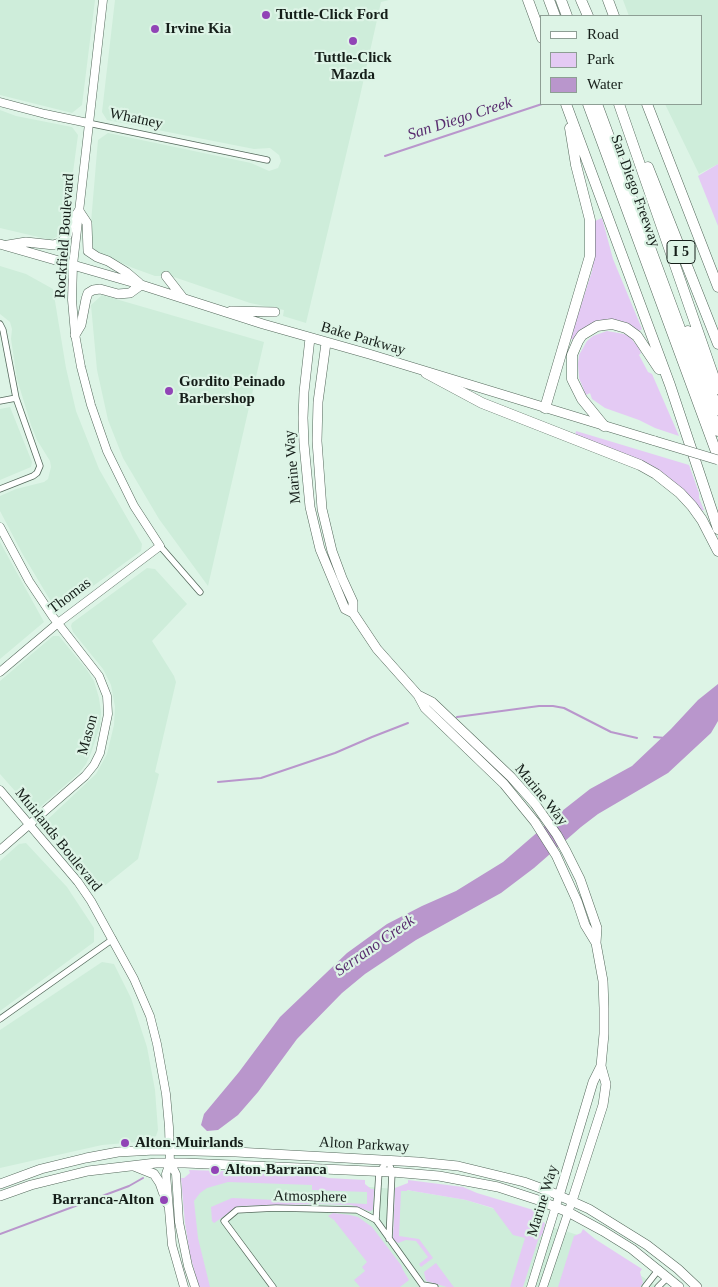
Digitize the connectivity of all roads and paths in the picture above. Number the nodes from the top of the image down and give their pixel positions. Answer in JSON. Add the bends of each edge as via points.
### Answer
{"nodes":[{"id":1,"x":103,"y":0,"type":"edge"},
{"id":2,"x":528,"y":0,"type":"edge"},
{"id":3,"x":549,"y":0,"type":"edge"},
{"id":4,"x":560,"y":0,"type":"edge"},
{"id":5,"x":581,"y":0,"type":"edge"},
{"id":6,"x":608,"y":0,"type":"edge"},
{"id":7,"x":555,"y":15,"type":"edge"},
{"id":8,"x":567,"y":15,"type":"edge"},
{"id":9,"x":588,"y":15,"type":"edge"},
{"id":10,"x":614,"y":15,"type":"edge"},
{"id":11,"x":540,"y":33,"type":"edge"},
{"id":12,"x":0,"y":102,"type":"edge"},
{"id":13,"x":566,"y":105,"type":"edge"},
{"id":14,"x":566,"y":105,"type":"edge"},
{"id":15,"x":588,"y":105,"type":"edge"},
{"id":16,"x":597,"y":105,"type":"edge"},
{"id":17,"x":602,"y":105,"type":"edge"},
{"id":18,"x":618,"y":105,"type":"edge"},
{"id":19,"x":622,"y":105,"type":"edge"},
{"id":20,"x":647,"y":105,"type":"edge"},
{"id":21,"x":88,"y":123,"type":"junction"},
{"id":22,"x":267,"y":160,"type":"dead end"},
{"id":23,"x":79,"y":211,"type":"junction"},
{"id":24,"x":2,"y":244,"type":"edge"},
{"id":25,"x":706,"y":254,"type":"junction"},
{"id":26,"x":73,"y":265,"type":"junction"},
{"id":27,"x":166,"y":276,"type":"dead end"},
{"id":28,"x":718,"y":277,"type":"edge"},
{"id":29,"x":141,"y":285,"type":"junction"},
{"id":30,"x":718,"y":287,"type":"edge"},
{"id":31,"x":184,"y":298,"type":"junction"},
{"id":32,"x":220,"y":311,"type":"junction"},
{"id":33,"x":275,"y":312,"type":"dead end"},
{"id":34,"x":0,"y":324,"type":"edge"},
{"id":35,"x":75,"y":335,"type":"junction"},
{"id":36,"x":310,"y":338,"type":"junction"},
{"id":37,"x":326,"y":343,"type":"junction"},
{"id":38,"x":718,"y":344,"type":"edge"},
{"id":39,"x":426,"y":372,"type":"junction"},
{"id":40,"x":670,"y":385,"type":"junction"},
{"id":41,"x":718,"y":389,"type":"edge"},
{"id":42,"x":16,"y":398,"type":"junction"},
{"id":43,"x":0,"y":401,"type":"edge"},
{"id":44,"x":545,"y":408,"type":"junction"},
{"id":45,"x":718,"y":410,"type":"edge"},
{"id":46,"x":604,"y":426,"type":"junction"},
{"id":47,"x":718,"y":431,"type":"edge"},
{"id":48,"x":718,"y":458,"type":"edge"},
{"id":49,"x":0,"y":489,"type":"edge"},
{"id":50,"x":0,"y":527,"type":"edge"},
{"id":51,"x":718,"y":529,"type":"edge"},
{"id":52,"x":160,"y":546,"type":"junction"},
{"id":53,"x":718,"y":550,"type":"edge"},
{"id":54,"x":200,"y":592,"type":"dead end"},
{"id":55,"x":353,"y":613,"type":"junction"},
{"id":56,"x":58,"y":623,"type":"junction"},
{"id":57,"x":0,"y":672,"type":"edge"},
{"id":58,"x":0,"y":790,"type":"edge"},
{"id":59,"x":30,"y":824,"type":"junction"},
{"id":60,"x":0,"y":850,"type":"edge"},
{"id":61,"x":113,"y":939,"type":"junction"},
{"id":62,"x":0,"y":1019,"type":"edge"},
{"id":63,"x":601,"y":1066,"type":"junction"},
{"id":64,"x":169,"y":1150,"type":"junction"},
{"id":65,"x":388,"y":1160,"type":"junction"},
{"id":66,"x":170,"y":1162,"type":"junction"},
{"id":67,"x":129,"y":1165,"type":"junction"},
{"id":68,"x":379,"y":1172,"type":"junction"},
{"id":69,"x":392,"y":1172,"type":"junction"},
{"id":70,"x":0,"y":1184,"type":"edge"},
{"id":71,"x":0,"y":1196,"type":"edge"},
{"id":72,"x":378,"y":1196,"type":"junction"},
{"id":73,"x":559,"y":1196,"type":"junction"},
{"id":74,"x":391,"y":1197,"type":"junction"},
{"id":75,"x":572,"y":1201,"type":"junction"},
{"id":76,"x":168,"y":1203,"type":"junction"},
{"id":77,"x":556,"y":1207,"type":"junction"},
{"id":78,"x":568,"y":1212,"type":"junction"},
{"id":79,"x":376,"y":1220,"type":"junction"},
{"id":80,"x":389,"y":1239,"type":"junction"},
{"id":81,"x":659,"y":1270,"type":"junction"},
{"id":82,"x":668,"y":1277,"type":"junction"},
{"id":83,"x":424,"y":1286,"type":"edge"},
{"id":84,"x":184,"y":1287,"type":"edge"},
{"id":85,"x":194,"y":1287,"type":"edge"},
{"id":86,"x":273,"y":1287,"type":"edge"},
{"id":87,"x":435,"y":1287,"type":"edge"},
{"id":88,"x":531,"y":1287,"type":"edge"},
{"id":89,"x":543,"y":1287,"type":"edge"},
{"id":90,"x":645,"y":1287,"type":"edge"},
{"id":91,"x":658,"y":1287,"type":"edge"},
{"id":92,"x":679,"y":1287,"type":"edge"},
{"id":93,"x":697,"y":1287,"type":"edge"}],
"edges":[{"from":1,"to":21,"type":"main road","name":"Rockfield Boulevard"},
{"from":2,"to":11,"type":"highway"},
{"from":3,"to":7,"type":"highway"},
{"from":4,"to":8,"type":"highway"},
{"from":5,"to":9,"type":"highway"},
{"from":6,"to":10,"type":"highway"},
{"from":12,"to":21,"type":"main road","name":"Whatney"},
{"from":13,"to":40,"type":"highway"},
{"from":14,"to":44,"type":"highway","via":[[576,165],[590,220],[590,256]]},
{"from":15,"to":48,"type":"highway","name":"San Diego Freeway","number":"I 5"},
{"from":16,"to":47,"type":"highway"},
{"from":17,"to":45,"type":"highway"},
{"from":18,"to":41,"type":"highway"},
{"from":19,"to":38,"type":"highway","name":"San Diego Freeway","number":"I 5"},
{"from":20,"to":25,"type":"highway"},
{"from":21,"to":22,"type":"street","name":"Whatney"},
{"from":21,"to":23,"type":"main road","name":"Rockfield Boulevard"},
{"from":23,"to":24,"type":"main road","via":[[62,242],[54,245]]},
{"from":23,"to":26,"type":"main road","name":"Rockfield Boulevard"},
{"from":23,"to":29,"type":"main road","via":[[87,223],[88,251],[126,272]]},
{"from":24,"to":26,"type":"main road","name":"Bake Parkway"},
{"from":25,"to":28,"type":"highway"},
{"from":25,"to":30,"type":"highway"},
{"from":26,"to":29,"type":"main road","name":"Bake Parkway"},
{"from":26,"to":35,"type":"main road","name":"Rockfield Boulevard"},
{"from":27,"to":31,"type":"main road"},
{"from":29,"to":31,"type":"main road","name":"Bake Parkway"},
{"from":29,"to":35,"type":"main road","via":[[130,293],[118,294],[100,289],[88,293],[81,325]]},
{"from":31,"to":32,"type":"main road","name":"Bake Parkway"},
{"from":32,"to":33,"type":"main road"},
{"from":32,"to":36,"type":"main road","name":"Bake Parkway"},
{"from":34,"to":42,"type":"street"},
{"from":35,"to":52,"type":"main road","name":"Rockfield Boulevard","via":[[91,405],[107,451],[134,506]]},
{"from":36,"to":37,"type":"main road","name":"Bake Parkway"},
{"from":36,"to":55,"type":"main road","name":"Marine Way","via":[[303,418],[310,507],[323,556],[345,609]]},
{"from":37,"to":39,"type":"main road","name":"Bake Parkway"},
{"from":37,"to":55,"type":"main road","name":"Marine Way","via":[[320,379],[317,441],[322,509],[332,551],[353,602]]},
{"from":39,"to":44,"type":"main road","name":"Bake Parkway"},
{"from":39,"to":53,"type":"highway","via":[[482,403],[656,474],[692,506]]},
{"from":40,"to":46,"type":"highway","via":[[641,340],[631,331],[612,324],[589,330],[574,349],[571,372],[578,393]]},
{"from":40,"to":51,"type":"highway"},
{"from":42,"to":43,"type":"street"},
{"from":42,"to":49,"type":"street","via":[[39,470],[33,476]]},
{"from":44,"to":46,"type":"main road","name":"Bake Parkway"},
{"from":46,"to":48,"type":"main road","name":"Bake Parkway","bridge":true},
{"from":50,"to":56,"type":"main road","name":"Mason","via":[[29,581]]},
{"from":52,"to":54,"type":"street","name":"Rockfield Boulevard"},
{"from":52,"to":56,"type":"main road","name":"Thomas"},
{"from":55,"to":63,"type":"main road","name":"Marine Way","via":[[377,649],[418,695],[425,708],[504,784],[535,822],[556,855],[585,926],[596,943],[603,982]]},
{"from":56,"to":57,"type":"main road","name":"Thomas"},
{"from":56,"to":59,"type":"main road","name":"Mason","via":[[102,680],[107,696],[107,722],[94,765],[75,786]]},
{"from":58,"to":59,"type":"main road","name":"Muirlands Boulevard"},
{"from":59,"to":60,"type":"main road","name":"Mason"},
{"from":59,"to":61,"type":"main road","name":"Muirlands Boulevard","via":[[78,882]]},
{"from":61,"to":62,"type":"street"},
{"from":61,"to":64,"type":"main road","name":"Muirlands Boulevard","via":[[150,1016],[166,1094]]},
{"from":63,"to":73,"type":"main road","name":"Marine Way","via":[[592,1082]]},
{"from":63,"to":75,"type":"main road","name":"Marine Way","via":[[606,1084],[603,1105]]},
{"from":64,"to":65,"type":"main road","name":"Alton Parkway"},
{"from":64,"to":66,"type":"main road","name":"Muirlands Boulevard"},
{"from":64,"to":70,"type":"main road","name":"Alton Parkway","via":[[95,1156],[41,1169]]},
{"from":65,"to":68,"type":"street"},
{"from":65,"to":69,"type":"street"},
{"from":65,"to":73,"type":"main road","name":"Alton Parkway","via":[[430,1162],[477,1170],[518,1180]]},
{"from":66,"to":67,"type":"main road","name":"Alton Parkway"},
{"from":66,"to":68,"type":"main road","name":"Alton Parkway"},
{"from":66,"to":76,"type":"main road","via":[[166,1174]]},
{"from":66,"to":85,"type":"main road","via":[[176,1174],[179,1222]]},
{"from":67,"to":71,"type":"main road","name":"Alton Parkway","via":[[76,1173]]},
{"from":67,"to":76,"type":"main road","via":[[154,1174]]},
{"from":68,"to":69,"type":"main road","name":"Alton Parkway"},
{"from":68,"to":72,"type":"street"},
{"from":69,"to":74,"type":"street"},
{"from":69,"to":77,"type":"main road","name":"Alton Parkway","via":[[477,1182]]},
{"from":72,"to":74,"type":"street"},
{"from":72,"to":79,"type":"street"},
{"from":73,"to":75,"type":"main road","name":"Alton Parkway"},
{"from":73,"to":77,"type":"main road","name":"Marine Way"},
{"from":74,"to":80,"type":"street"},
{"from":75,"to":78,"type":"main road","name":"Marine Way"},
{"from":75,"to":93,"type":"main road","name":"Alton Parkway","via":[[638,1238]]},
{"from":76,"to":84,"type":"main road","via":[[172,1245]]},
{"from":77,"to":78,"type":"main road","name":"Alton Parkway"},
{"from":77,"to":88,"type":"main road","name":"Marine Way"},
{"from":78,"to":81,"type":"main road","name":"Alton Parkway","via":[[618,1239]]},
{"from":78,"to":89,"type":"main road","name":"Marine Way"},
{"from":79,"to":80,"type":"street"},
{"from":79,"to":86,"type":"street","name":"Atmosphere","via":[[357,1210],[237,1210],[224,1221]]},
{"from":80,"to":83,"type":"street"},
{"from":81,"to":82,"type":"main road","name":"Alton Parkway"},
{"from":81,"to":90,"type":"street"},
{"from":82,"to":91,"type":"street"},
{"from":82,"to":92,"type":"main road","name":"Alton Parkway"},
{"from":83,"to":87,"type":"street"}]}
